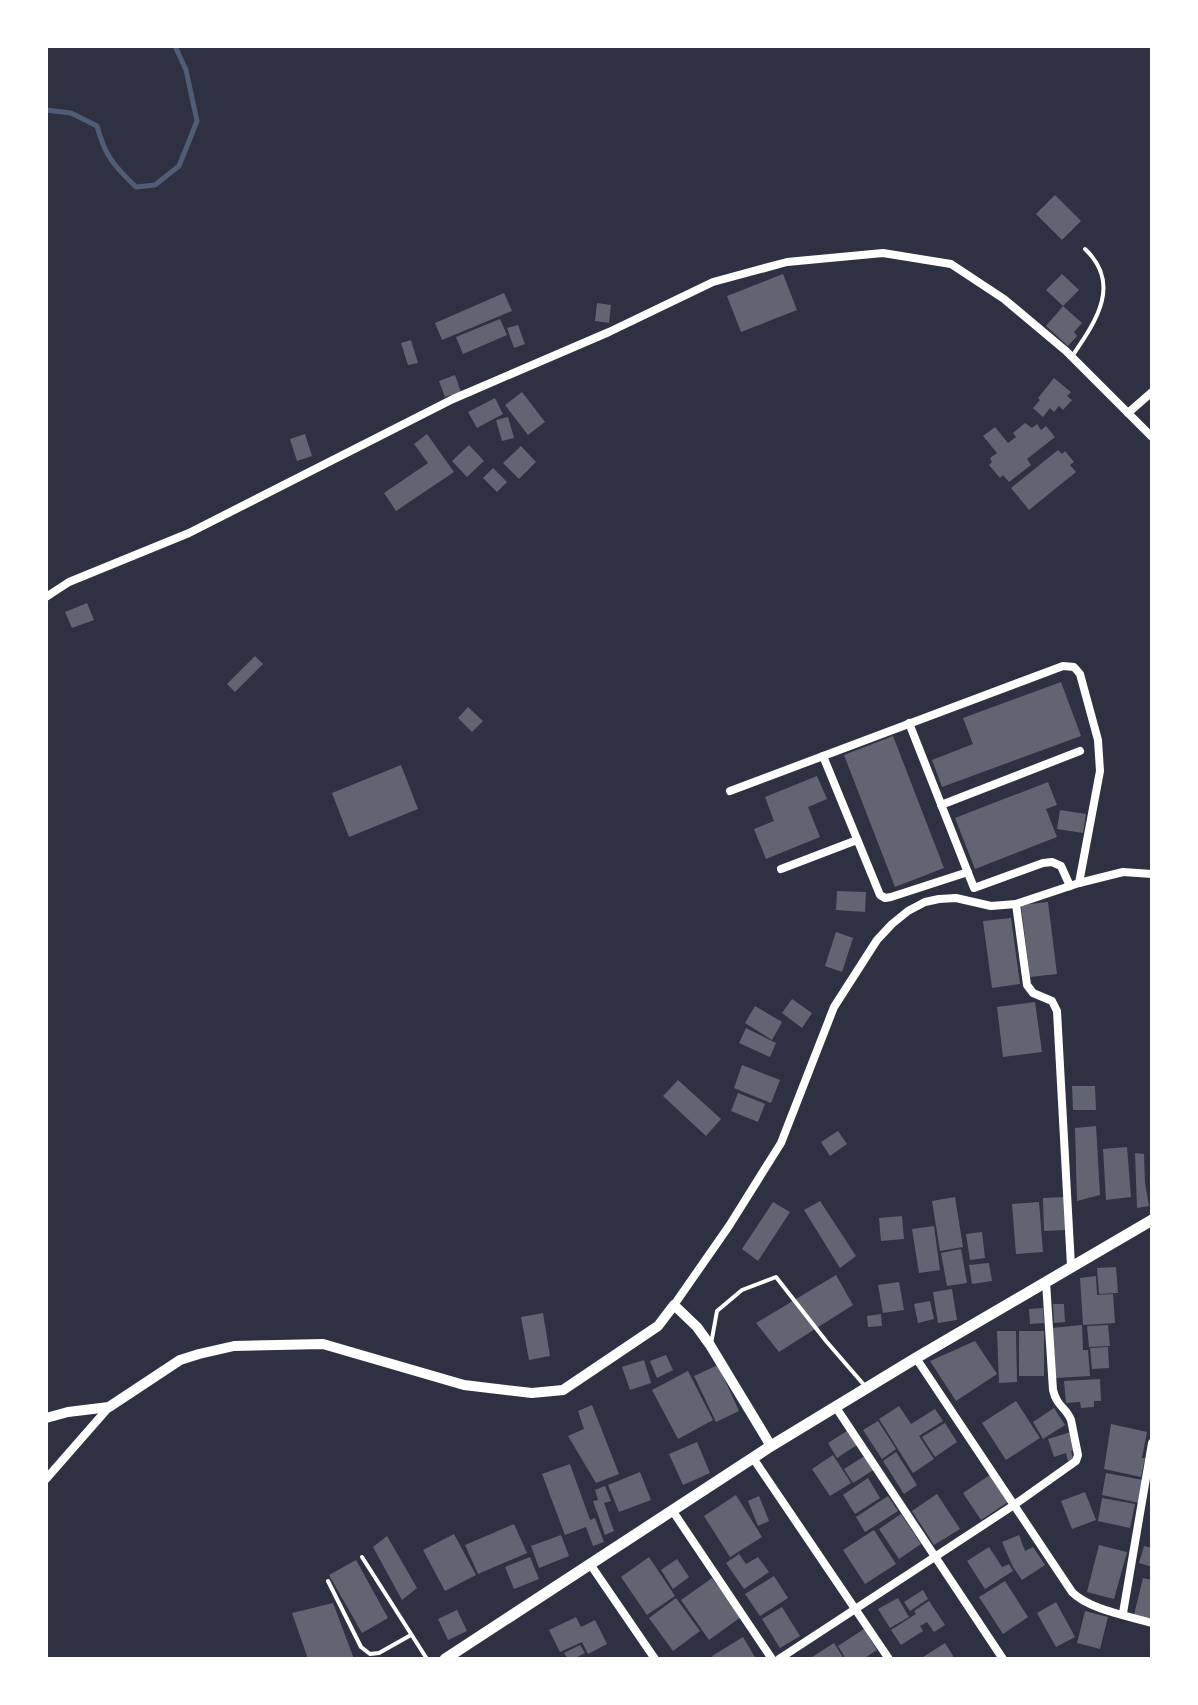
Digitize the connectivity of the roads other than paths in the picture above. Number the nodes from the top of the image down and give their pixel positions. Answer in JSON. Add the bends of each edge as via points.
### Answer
{"nodes":[{"id":1,"x":1085,"y":249,"type":"dead end"},
{"id":2,"x":1071,"y":357,"type":"junction"},
{"id":3,"x":1152,"y":392,"type":"edge"},
{"id":4,"x":1128,"y":413,"type":"junction"},
{"id":5,"x":1152,"y":437,"type":"edge"},
{"id":6,"x":46,"y":597,"type":"edge"},
{"id":7,"x":909,"y":723,"type":"junction"},
{"id":8,"x":1080,"y":751,"type":"dead end"},
{"id":9,"x":823,"y":756,"type":"junction"},
{"id":10,"x":730,"y":791,"type":"dead end"},
{"id":11,"x":941,"y":805,"type":"junction"},
{"id":12,"x":857,"y":840,"type":"junction"},
{"id":13,"x":781,"y":869,"type":"dead end"},
{"id":14,"x":968,"y":872,"type":"junction"},
{"id":15,"x":1152,"y":874,"type":"edge"},
{"id":16,"x":1075,"y":885,"type":"junction"},
{"id":17,"x":1016,"y":904,"type":"junction"},
{"id":18,"x":1152,"y":1220,"type":"edge"},
{"id":19,"x":1071,"y":1266,"type":"junction"},
{"id":20,"x":1046,"y":1282,"type":"junction"},
{"id":21,"x":674,"y":1305,"type":"junction"},
{"id":22,"x":710,"y":1345,"type":"junction"},
{"id":23,"x":916,"y":1358,"type":"junction"},
{"id":24,"x":866,"y":1388,"type":"junction"},
{"id":25,"x":835,"y":1406,"type":"junction"},
{"id":26,"x":109,"y":1407,"type":"junction"},
{"id":27,"x":46,"y":1418,"type":"edge"},
{"id":28,"x":1152,"y":1443,"type":"edge"},
{"id":29,"x":771,"y":1446,"type":"junction"},
{"id":30,"x":753,"y":1458,"type":"junction"},
{"id":31,"x":46,"y":1479,"type":"edge"},
{"id":32,"x":1014,"y":1505,"type":"junction"},
{"id":33,"x":672,"y":1510,"type":"junction"},
{"id":34,"x":362,"y":1557,"type":"dead end"},
{"id":35,"x":936,"y":1557,"type":"junction"},
{"id":36,"x":590,"y":1564,"type":"junction"},
{"id":37,"x":328,"y":1581,"type":"dead end"},
{"id":38,"x":855,"y":1610,"type":"junction"},
{"id":39,"x":1123,"y":1613,"type":"junction"},
{"id":40,"x":1152,"y":1623,"type":"edge"},
{"id":41,"x":411,"y":1635,"type":"junction"},
{"id":42,"x":427,"y":1659,"type":"edge"},
{"id":43,"x":445,"y":1659,"type":"edge"},
{"id":44,"x":655,"y":1659,"type":"edge"},
{"id":45,"x":772,"y":1659,"type":"edge"},
{"id":46,"x":779,"y":1659,"type":"edge"},
{"id":47,"x":889,"y":1659,"type":"edge"},
{"id":48,"x":1003,"y":1659,"type":"edge"}],
"edges":[{"from":1,"to":2,"type":"lane","via":[[1100,268],[1103,304]]},
{"from":2,"to":4,"type":"street"},
{"from":2,"to":6,"type":"street","via":[[1004,299],[951,264],[883,253],[787,262],[713,282],[453,399],[189,533],[69,582]]},
{"from":3,"to":4,"type":"street"},
{"from":4,"to":5,"type":"street"},
{"from":7,"to":9,"type":"street"},
{"from":7,"to":11,"type":"street"},
{"from":7,"to":16,"type":"street","via":[[1063,666],[1074,667],[1098,740],[1100,771]]},
{"from":8,"to":11,"type":"street"},
{"from":9,"to":10,"type":"street"},
{"from":9,"to":12,"type":"street"},
{"from":11,"to":14,"type":"street"},
{"from":12,"to":13,"type":"street"},
{"from":12,"to":14,"type":"street","via":[[885,898]]},
{"from":14,"to":16,"type":"street","via":[[974,888],[1052,862]]},
{"from":15,"to":16,"type":"street","via":[[1123,872]]},
{"from":16,"to":17,"type":"street"},
{"from":17,"to":19,"type":"street","via":[[1027,985],[1052,1001],[1057,1011]]},
{"from":17,"to":21,"type":"street","via":[[991,906],[956,898],[925,902],[877,940],[834,1007],[781,1143]]},
{"from":18,"to":19,"type":"main road"},
{"from":19,"to":20,"type":"main road"},
{"from":20,"to":23,"type":"main road"},
{"from":20,"to":32,"type":"street","via":[[1053,1390],[1069,1414],[1078,1455]]},
{"from":21,"to":22,"type":"street"},
{"from":21,"to":26,"type":"street","via":[[658,1326],[563,1390],[532,1393],[464,1385],[323,1344],[234,1346],[180,1360]]},
{"from":22,"to":24,"type":"lane","via":[[717,1311],[742,1290],[776,1277]]},
{"from":22,"to":29,"type":"street"},
{"from":23,"to":24,"type":"main road"},
{"from":23,"to":32,"type":"street"},
{"from":24,"to":25,"type":"main road"},
{"from":25,"to":29,"type":"main road"},
{"from":25,"to":35,"type":"street"},
{"from":26,"to":27,"type":"street"},
{"from":26,"to":31,"type":"street"},
{"from":28,"to":39,"type":"street"},
{"from":29,"to":30,"type":"main road"},
{"from":30,"to":33,"type":"main road"},
{"from":30,"to":38,"type":"street"},
{"from":32,"to":35,"type":"street"},
{"from":32,"to":39,"type":"street","via":[[1078,1598]]},
{"from":33,"to":36,"type":"main road"},
{"from":33,"to":45,"type":"street"},
{"from":34,"to":41,"type":"lane"},
{"from":35,"to":38,"type":"street"},
{"from":35,"to":48,"type":"street"},
{"from":36,"to":43,"type":"main road"},
{"from":36,"to":44,"type":"street"},
{"from":37,"to":41,"type":"lane","via":[[361,1647],[370,1654]]},
{"from":38,"to":46,"type":"street"},
{"from":38,"to":47,"type":"street"},
{"from":39,"to":40,"type":"street"},
{"from":41,"to":42,"type":"lane"}]}
